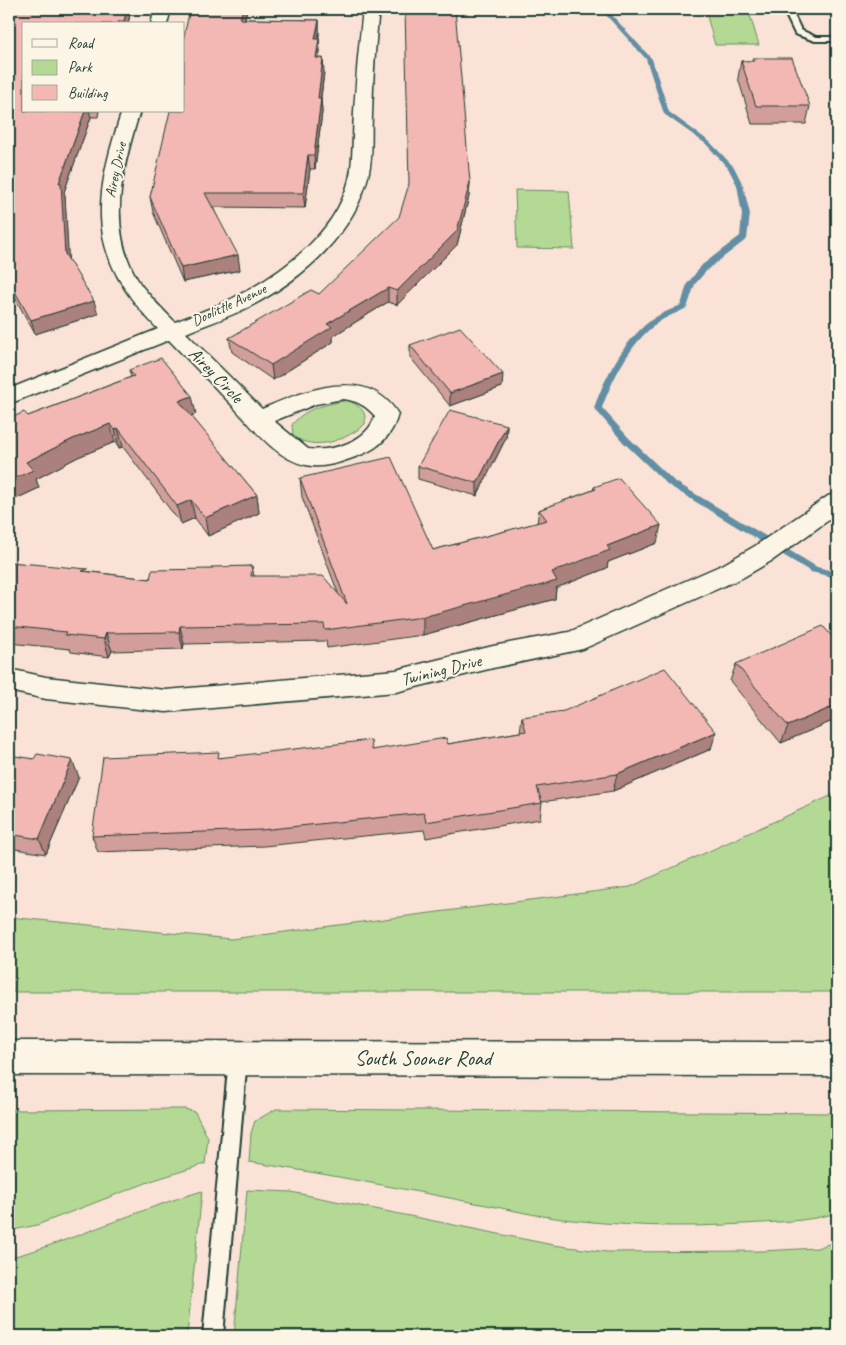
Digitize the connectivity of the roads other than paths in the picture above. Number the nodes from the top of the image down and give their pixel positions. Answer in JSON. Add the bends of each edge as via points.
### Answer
{"nodes":[{"id":1,"x":163,"y":9,"type":"edge"},
{"id":2,"x":371,"y":9,"type":"edge"},
{"id":3,"x":787,"y":9,"type":"edge"},
{"id":4,"x":160,"y":22,"type":"edge"},
{"id":5,"x":837,"y":39,"type":"edge"},
{"id":6,"x":131,"y":112,"type":"edge"},
{"id":7,"x":173,"y":331,"type":"junction"},
{"id":8,"x":9,"y":397,"type":"edge"},
{"id":9,"x":259,"y":419,"type":"junction"},
{"id":10,"x":837,"y":502,"type":"edge"},
{"id":11,"x":9,"y":680,"type":"edge"},
{"id":12,"x":9,"y":1058,"type":"edge"},
{"id":13,"x":238,"y":1058,"type":"junction"},
{"id":14,"x":837,"y":1059,"type":"edge"},
{"id":15,"x":213,"y":1336,"type":"edge"}],
"edges":[{"from":1,"to":4,"type":"street"},
{"from":2,"to":7,"type":"street","name":"Doolittle Avenue","via":[[360,170],[348,209],[319,248],[275,283],[242,302]]},
{"from":3,"to":5,"type":"lane","via":[[798,32],[815,39]]},
{"from":6,"to":7,"type":"street","name":"Airey Drive","via":[[110,190],[108,206],[114,245],[134,290]]},
{"from":7,"to":8,"type":"street","name":"Doolittle Avenue"},
{"from":7,"to":9,"type":"street","name":"Airey Circle"},
{"from":9,"to":9,"type":"street","name":"Airey Circle","via":[[302,456],[317,458],[334,456],[376,436],[384,426],[387,414],[373,400],[359,393],[344,392],[305,400]]},
{"from":10,"to":11,"type":"street","name":"Twining Drive","via":[[733,571],[573,642],[493,657],[396,681],[166,700],[46,688]]},
{"from":12,"to":13,"type":"street","name":"South Sooner Road"},
{"from":13,"to":14,"type":"street","name":"South Sooner Road"},
{"from":13,"to":15,"type":"lane"}]}
